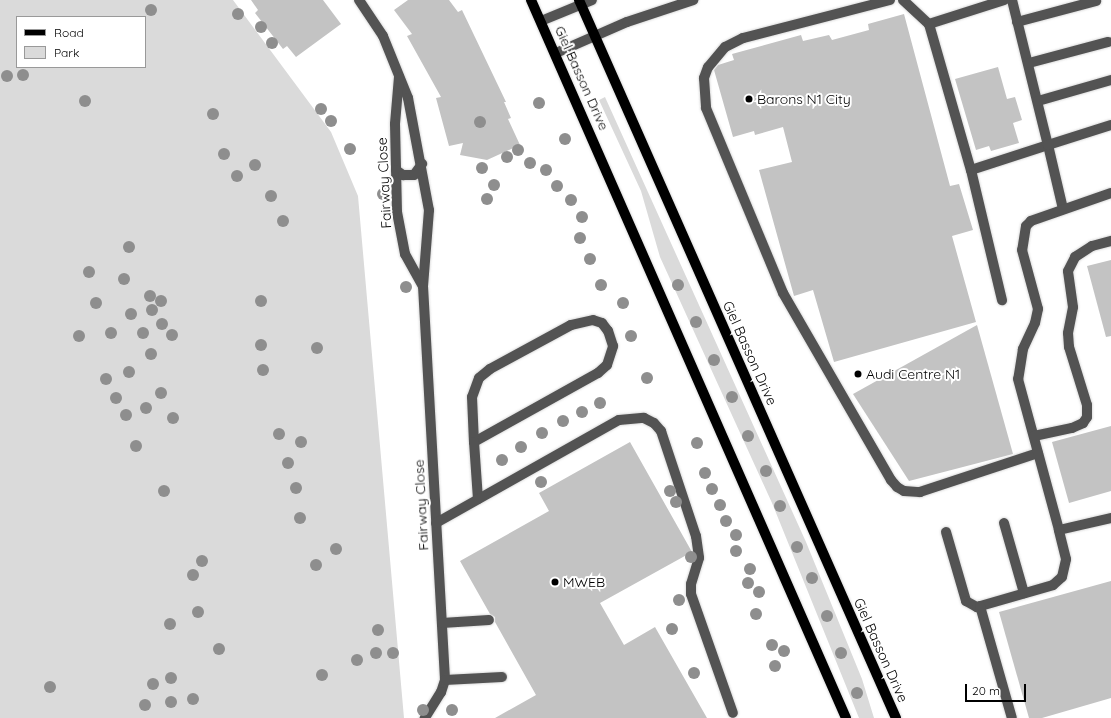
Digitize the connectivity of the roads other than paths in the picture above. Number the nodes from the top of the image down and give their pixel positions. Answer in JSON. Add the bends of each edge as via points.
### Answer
{"nodes":[{"id":1,"x":358,"y":0,"type":"edge"},
{"id":2,"x":531,"y":0,"type":"edge"},
{"id":3,"x":592,"y":0,"type":"edge"},
{"id":4,"x":693,"y":0,"type":"edge"},
{"id":5,"x":890,"y":0,"type":"edge"},
{"id":6,"x":903,"y":0,"type":"edge"},
{"id":7,"x":1004,"y":0,"type":"edge"},
{"id":8,"x":1012,"y":0,"type":"edge"},
{"id":9,"x":1096,"y":1,"type":"edge"},
{"id":10,"x":580,"y":2,"type":"edge"},
{"id":11,"x":541,"y":21,"type":"junction"},
{"id":12,"x":1017,"y":22,"type":"junction"},
{"id":13,"x":930,"y":24,"type":"junction"},
{"id":14,"x":595,"y":36,"type":"junction"},
{"id":15,"x":1108,"y":42,"type":"dead end"},
{"id":16,"x":556,"y":53,"type":"junction"},
{"id":17,"x":1029,"y":63,"type":"junction"},
{"id":18,"x":399,"y":73,"type":"junction"},
{"id":19,"x":1111,"y":80,"type":"edge"},
{"id":20,"x":1038,"y":101,"type":"junction"},
{"id":21,"x":1111,"y":125,"type":"edge"},
{"id":22,"x":1048,"y":145,"type":"junction"},
{"id":23,"x":422,"y":164,"type":"junction"},
{"id":24,"x":396,"y":170,"type":"junction"},
{"id":25,"x":971,"y":170,"type":"junction"},
{"id":26,"x":1111,"y":193,"type":"edge"},
{"id":27,"x":1063,"y":208,"type":"junction"},
{"id":28,"x":1111,"y":241,"type":"edge"},
{"id":29,"x":423,"y":286,"type":"junction"},
{"id":30,"x":1002,"y":300,"type":"dead end"},
{"id":31,"x":1034,"y":436,"type":"junction"},
{"id":32,"x":474,"y":442,"type":"junction"},
{"id":33,"x":1038,"y":453,"type":"junction"},
{"id":34,"x":478,"y":499,"type":"junction"},
{"id":35,"x":1111,"y":518,"type":"edge"},
{"id":36,"x":436,"y":523,"type":"junction"},
{"id":37,"x":1004,"y":523,"type":"dead end"},
{"id":38,"x":1059,"y":530,"type":"junction"},
{"id":39,"x":946,"y":532,"type":"dead end"},
{"id":40,"x":1024,"y":593,"type":"junction"},
{"id":41,"x":980,"y":606,"type":"junction"},
{"id":42,"x":489,"y":620,"type":"dead end"},
{"id":43,"x":442,"y":623,"type":"junction"},
{"id":44,"x":502,"y":677,"type":"dead end"},
{"id":45,"x":445,"y":680,"type":"junction"},
{"id":46,"x":733,"y":712,"type":"dead end"},
{"id":47,"x":425,"y":718,"type":"edge"},
{"id":48,"x":846,"y":718,"type":"edge"},
{"id":49,"x":896,"y":718,"type":"edge"},
{"id":50,"x":1012,"y":718,"type":"edge"}],
"edges":[{"from":1,"to":18,"type":"street","name":"Fairway Close","via":[[382,36]]},
{"from":2,"to":11,"type":"main road","name":"Giel Basson Drive"},
{"from":3,"to":10,"type":"street"},
{"from":4,"to":14,"type":"street"},
{"from":5,"to":33,"type":"street","via":[[743,38],[725,47],[712,62],[704,78],[706,108],[782,293],[894,484],[904,491],[920,492]]},
{"from":6,"to":13,"type":"street"},
{"from":7,"to":13,"type":"street"},
{"from":8,"to":12,"type":"street"},
{"from":9,"to":12,"type":"street"},
{"from":10,"to":11,"type":"street"},
{"from":10,"to":14,"type":"main road","name":"Giel Basson Drive"},
{"from":11,"to":16,"type":"main road","name":"Giel Basson Drive"},
{"from":12,"to":17,"type":"street"},
{"from":13,"to":25,"type":"street"},
{"from":14,"to":16,"type":"street"},
{"from":14,"to":49,"type":"main road","name":"Giel Basson Drive"},
{"from":15,"to":17,"type":"street"},
{"from":16,"to":48,"type":"main road","name":"Giel Basson Drive"},
{"from":17,"to":20,"type":"street"},
{"from":18,"to":23,"type":"street","name":"Fairway Close","via":[[408,98]]},
{"from":18,"to":24,"type":"street","name":"Fairway Close"},
{"from":19,"to":20,"type":"street"},
{"from":20,"to":22,"type":"street"},
{"from":21,"to":22,"type":"street"},
{"from":22,"to":25,"type":"street"},
{"from":22,"to":27,"type":"street"},
{"from":23,"to":24,"type":"street","via":[[414,175],[403,175]]},
{"from":23,"to":29,"type":"street","name":"Fairway Close","via":[[429,210]]},
{"from":24,"to":29,"type":"street","name":"Fairway Close","via":[[397,212],[405,254]]},
{"from":25,"to":30,"type":"street"},
{"from":26,"to":27,"type":"street"},
{"from":27,"to":31,"type":"street","via":[[1031,221],[1022,235],[1022,250],[1038,309],[1036,323],[1023,349],[1018,378]]},
{"from":28,"to":31,"type":"street","via":[[1092,246],[1075,256],[1068,271],[1073,297],[1069,347],[1087,405],[1087,417],[1083,423],[1072,428]]},
{"from":29,"to":36,"type":"street","name":"Fairway Close"},
{"from":31,"to":33,"type":"street"},
{"from":32,"to":32,"type":"street","via":[[472,397],[479,378],[490,369],[571,325],[593,320],[602,323],[614,346],[607,365],[598,373]]},
{"from":32,"to":34,"type":"street"},
{"from":33,"to":38,"type":"street"},
{"from":34,"to":36,"type":"street"},
{"from":34,"to":46,"type":"street","via":[[619,420],[644,418],[654,423],[661,431],[696,536],[699,558],[691,584],[691,594]]},
{"from":35,"to":38,"type":"street"},
{"from":36,"to":43,"type":"street","name":"Fairway Close"},
{"from":37,"to":40,"type":"street"},
{"from":38,"to":40,"type":"street","via":[[1066,559],[1062,577],[1053,585]]},
{"from":39,"to":41,"type":"street","via":[[966,601]]},
{"from":40,"to":41,"type":"street"},
{"from":41,"to":50,"type":"street"},
{"from":42,"to":43,"type":"street"},
{"from":43,"to":45,"type":"street","name":"Fairway Close"},
{"from":44,"to":45,"type":"street"},
{"from":45,"to":47,"type":"street","name":"Fairway Close","via":[[441,692]]}]}
